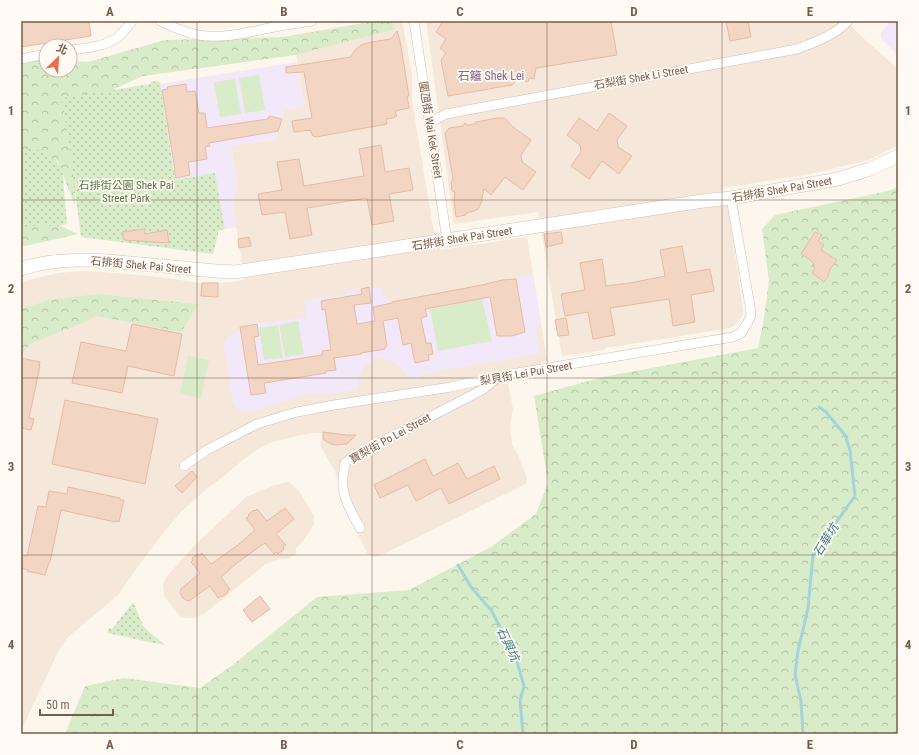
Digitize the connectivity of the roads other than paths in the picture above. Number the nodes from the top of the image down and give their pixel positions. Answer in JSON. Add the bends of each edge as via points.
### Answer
{"nodes":[{"id":1,"x":132,"y":21,"type":"edge"},
{"id":2,"x":160,"y":21,"type":"edge"},
{"id":3,"x":312,"y":21,"type":"edge"},
{"id":4,"x":414,"y":21,"type":"edge"},
{"id":5,"x":848,"y":21,"type":"edge"},
{"id":6,"x":78,"y":49,"type":"edge"},
{"id":7,"x":38,"y":56,"type":"edge"},
{"id":8,"x":21,"y":59,"type":"edge"},
{"id":9,"x":429,"y":123,"type":"junction"},
{"id":10,"x":898,"y":156,"type":"edge"},
{"id":11,"x":731,"y":198,"type":"junction"},
{"id":12,"x":447,"y":240,"type":"junction"},
{"id":13,"x":21,"y":269,"type":"edge"},
{"id":14,"x":499,"y":376,"type":"junction"},
{"id":15,"x":451,"y":387,"type":"junction"},
{"id":16,"x":454,"y":404,"type":"junction"},
{"id":17,"x":184,"y":466,"type":"dead end"},
{"id":18,"x":360,"y":528,"type":"dead end"}],
"edges":[{"from":1,"to":6,"type":"street","via":[[110,42]]},
{"from":2,"to":3,"type":"street","via":[[199,35],[224,36]]},
{"from":4,"to":9,"type":"street","name":"圍乪街 Wai Kek Street"},
{"from":5,"to":9,"type":"street","name":"石梨街 Shek Li Street","via":[[843,27],[824,38],[796,48],[446,114]]},
{"from":7,"to":8,"type":"street"},
{"from":9,"to":12,"type":"street","name":"圍乪街 Wai Kek Street"},
{"from":10,"to":11,"type":"street","name":"石排街 Shek Pai Street","via":[[870,169],[838,179]]},
{"from":11,"to":12,"type":"street","name":"石排街 Shek Pai Street"},
{"from":11,"to":14,"type":"street","name":"梨貝街 Lei Pui Street","via":[[751,315],[741,333],[733,337]]},
{"from":12,"to":13,"type":"street","name":"石排街 Shek Pai Street","via":[[235,272],[101,260],[48,262]]},
{"from":14,"to":15,"type":"street","name":"梨貝街 Lei Pui Street"},
{"from":14,"to":16,"type":"street","name":"寶梨街 Po Lei Street","via":[[482,390]]},
{"from":15,"to":16,"type":"street"},
{"from":15,"to":17,"type":"street","name":"梨貝街 Lei Pui Street","via":[[334,405],[257,424],[207,450]]},
{"from":16,"to":18,"type":"street","name":"寶梨街 Po Lei Street","via":[[345,463],[343,487]]}]}
